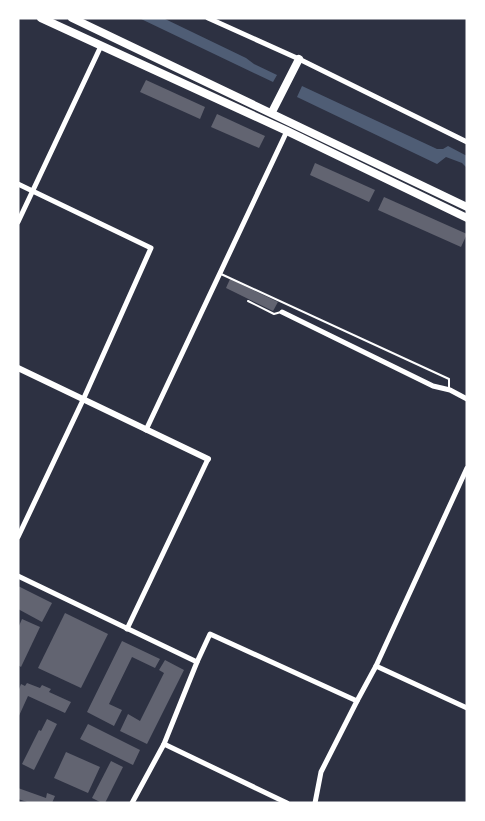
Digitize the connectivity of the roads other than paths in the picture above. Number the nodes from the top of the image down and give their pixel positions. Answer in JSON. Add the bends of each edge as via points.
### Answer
{"nodes":[{"id":1,"x":41,"y":18,"type":"edge"},
{"id":2,"x":72,"y":18,"type":"edge"},
{"id":3,"x":208,"y":18,"type":"edge"},
{"id":4,"x":101,"y":46,"type":"junction"},
{"id":5,"x":298,"y":59,"type":"junction"},
{"id":6,"x":272,"y":112,"type":"junction"},
{"id":7,"x":287,"y":130,"type":"junction"},
{"id":8,"x":467,"y":142,"type":"edge"},
{"id":9,"x":18,"y":184,"type":"edge"},
{"id":10,"x":34,"y":191,"type":"junction"},
{"id":11,"x":467,"y":207,"type":"edge"},
{"id":12,"x":467,"y":218,"type":"edge"},
{"id":13,"x":18,"y":222,"type":"edge"},
{"id":14,"x":221,"y":274,"type":"junction"},
{"id":15,"x":248,"y":301,"type":"dead end"},
{"id":16,"x":282,"y":312,"type":"joint"},
{"id":17,"x":18,"y":368,"type":"edge"},
{"id":18,"x":450,"y":390,"type":"junction"},
{"id":19,"x":467,"y":399,"type":"edge"},
{"id":20,"x":83,"y":400,"type":"junction"},
{"id":21,"x":146,"y":430,"type":"junction"},
{"id":22,"x":208,"y":459,"type":"joint"},
{"id":23,"x":467,"y":468,"type":"edge"},
{"id":24,"x":18,"y":537,"type":"edge"},
{"id":25,"x":18,"y":576,"type":"edge"},
{"id":26,"x":127,"y":628,"type":"junction"},
{"id":27,"x":197,"y":662,"type":"junction"},
{"id":28,"x":376,"y":666,"type":"junction"},
{"id":29,"x":357,"y":701,"type":"junction"},
{"id":30,"x":467,"y":708,"type":"edge"},
{"id":31,"x":164,"y":744,"type":"junction"},
{"id":32,"x":132,"y":803,"type":"edge"},
{"id":33,"x":287,"y":803,"type":"edge"},
{"id":34,"x":315,"y":803,"type":"edge"}],
"edges":[{"from":1,"to":4,"type":"main road"},
{"from":2,"to":6,"type":"main road"},
{"from":3,"to":5,"type":"street"},
{"from":4,"to":7,"type":"main road"},
{"from":4,"to":10,"type":"street"},
{"from":5,"to":6,"type":"main road"},
{"from":5,"to":8,"type":"street"},
{"from":6,"to":11,"type":"main road"},
{"from":7,"to":12,"type":"main road"},
{"from":7,"to":14,"type":"street"},
{"from":9,"to":10,"type":"street"},
{"from":10,"to":13,"type":"street"},
{"from":10,"to":20,"type":"street","via":[[151,248]]},
{"from":14,"to":18,"type":"lane","via":[[449,379]]},
{"from":14,"to":21,"type":"street"},
{"from":15,"to":16,"type":"lane","via":[[274,314]]},
{"from":16,"to":18,"type":"street","via":[[433,386]]},
{"from":17,"to":20,"type":"street"},
{"from":18,"to":19,"type":"street"},
{"from":20,"to":21,"type":"street"},
{"from":20,"to":24,"type":"street"},
{"from":21,"to":22,"type":"street"},
{"from":22,"to":26,"type":"street"},
{"from":23,"to":28,"type":"street"},
{"from":25,"to":26,"type":"street"},
{"from":26,"to":27,"type":"street"},
{"from":27,"to":29,"type":"street","via":[[210,634]]},
{"from":27,"to":31,"type":"street"},
{"from":28,"to":29,"type":"street"},
{"from":28,"to":30,"type":"street"},
{"from":29,"to":34,"type":"street","via":[[321,772]]},
{"from":31,"to":32,"type":"street"},
{"from":31,"to":33,"type":"street"}]}
